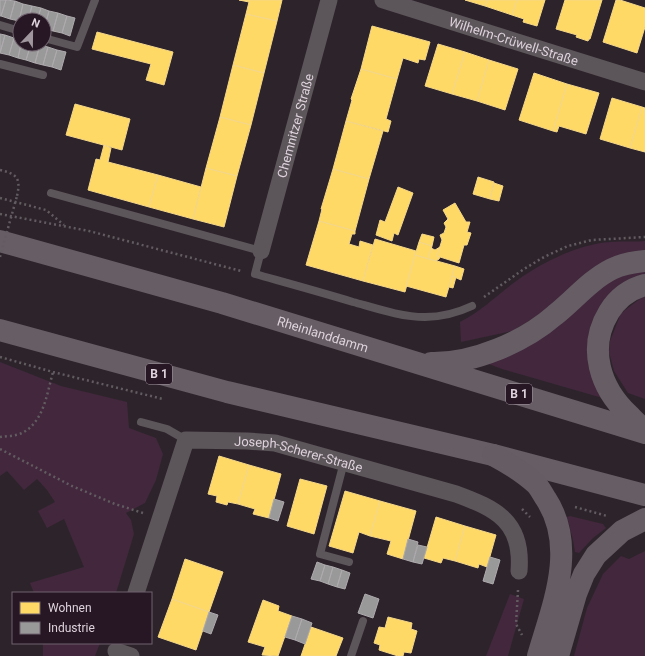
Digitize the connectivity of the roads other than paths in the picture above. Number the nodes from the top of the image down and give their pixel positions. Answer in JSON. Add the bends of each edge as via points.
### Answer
{"nodes":[{"id":1,"x":95,"y":0,"type":"edge"},
{"id":2,"x":329,"y":0,"type":"edge"},
{"id":3,"x":383,"y":0,"type":"edge"},
{"id":4,"x":0,"y":25,"type":"edge"},
{"id":5,"x":12,"y":29,"type":"edge"},
{"id":6,"x":52,"y":40,"type":"edge"},
{"id":7,"x":0,"y":64,"type":"edge"},
{"id":8,"x":43,"y":75,"type":"dead end"},
{"id":9,"x":645,"y":82,"type":"edge"},
{"id":10,"x":51,"y":193,"type":"dead end"},
{"id":11,"x":0,"y":241,"type":"edge"},
{"id":12,"x":261,"y":251,"type":"junction"},
{"id":13,"x":645,"y":261,"type":"edge"},
{"id":14,"x":645,"y":285,"type":"edge"},
{"id":15,"x":472,"y":306,"type":"road end"},
{"id":16,"x":0,"y":330,"type":"edge"},
{"id":17,"x":393,"y":355,"type":"junction"},
{"id":18,"x":141,"y":422,"type":"dead end"},
{"id":19,"x":645,"y":429,"type":"edge"},
{"id":20,"x":645,"y":432,"type":"edge"},
{"id":21,"x":186,"y":440,"type":"junction"},
{"id":22,"x":493,"y":455,"type":"junction"},
{"id":23,"x":344,"y":462,"type":"junction"},
{"id":24,"x":645,"y":495,"type":"edge"},
{"id":25,"x":645,"y":518,"type":"edge"},
{"id":26,"x":349,"y":562,"type":"dead end"},
{"id":27,"x":519,"y":571,"type":"road end"},
{"id":28,"x":136,"y":592,"type":"edge"},
{"id":29,"x":363,"y":621,"type":"dead end"},
{"id":30,"x":531,"y":648,"type":"edge"},
{"id":31,"x":351,"y":656,"type":"edge"},
{"id":32,"x":558,"y":656,"type":"edge"}],
"edges":[{"from":1,"to":6,"type":"lane","via":[[77,47]]},
{"from":2,"to":12,"type":"street","name":"Chemnitzer Straße"},
{"from":3,"to":9,"type":"street","name":"Wilhelm-Crüwell-Straße"},
{"from":4,"to":5,"type":"lane"},
{"from":7,"to":8,"type":"lane"},
{"from":10,"to":12,"type":"lane"},
{"from":11,"to":17,"type":"main road","name":"Rheinlanddamm","number":"B 1","via":[[222,303]]},
{"from":12,"to":15,"type":"lane","name":"Chemnitzer Straße","via":[[255,274],[372,307],[423,317],[444,316]]},
{"from":13,"to":17,"type":"main road","via":[[613,268],[590,283],[546,322],[511,344],[463,360],[434,363]]},
{"from":14,"to":19,"type":"main road","via":[[629,292],[612,308],[603,322],[597,345],[601,370],[607,386],[620,407]]},
{"from":16,"to":22,"type":"main road","number":"B 1","via":[[227,392]]},
{"from":17,"to":20,"type":"main road","name":"Rheinlanddamm","number":"B 1"},
{"from":18,"to":21,"type":"lane","via":[[167,429]]},
{"from":21,"to":23,"type":"street","name":"Joseph-Scherer-Straße","via":[[275,443]]},
{"from":21,"to":28,"type":"street"},
{"from":22,"to":24,"type":"main road","number":"B 1"},
{"from":22,"to":30,"type":"highway","via":[[515,467],[537,486],[553,509],[558,528],[562,562],[559,585]]},
{"from":23,"to":26,"type":"lane","via":[[320,554]]},
{"from":23,"to":27,"type":"street","name":"Joseph-Scherer-Straße","via":[[483,504],[499,514],[511,527],[518,543]]},
{"from":25,"to":32,"type":"highway","via":[[622,531],[596,555],[584,574]]},
{"from":29,"to":31,"type":"lane"}]}
